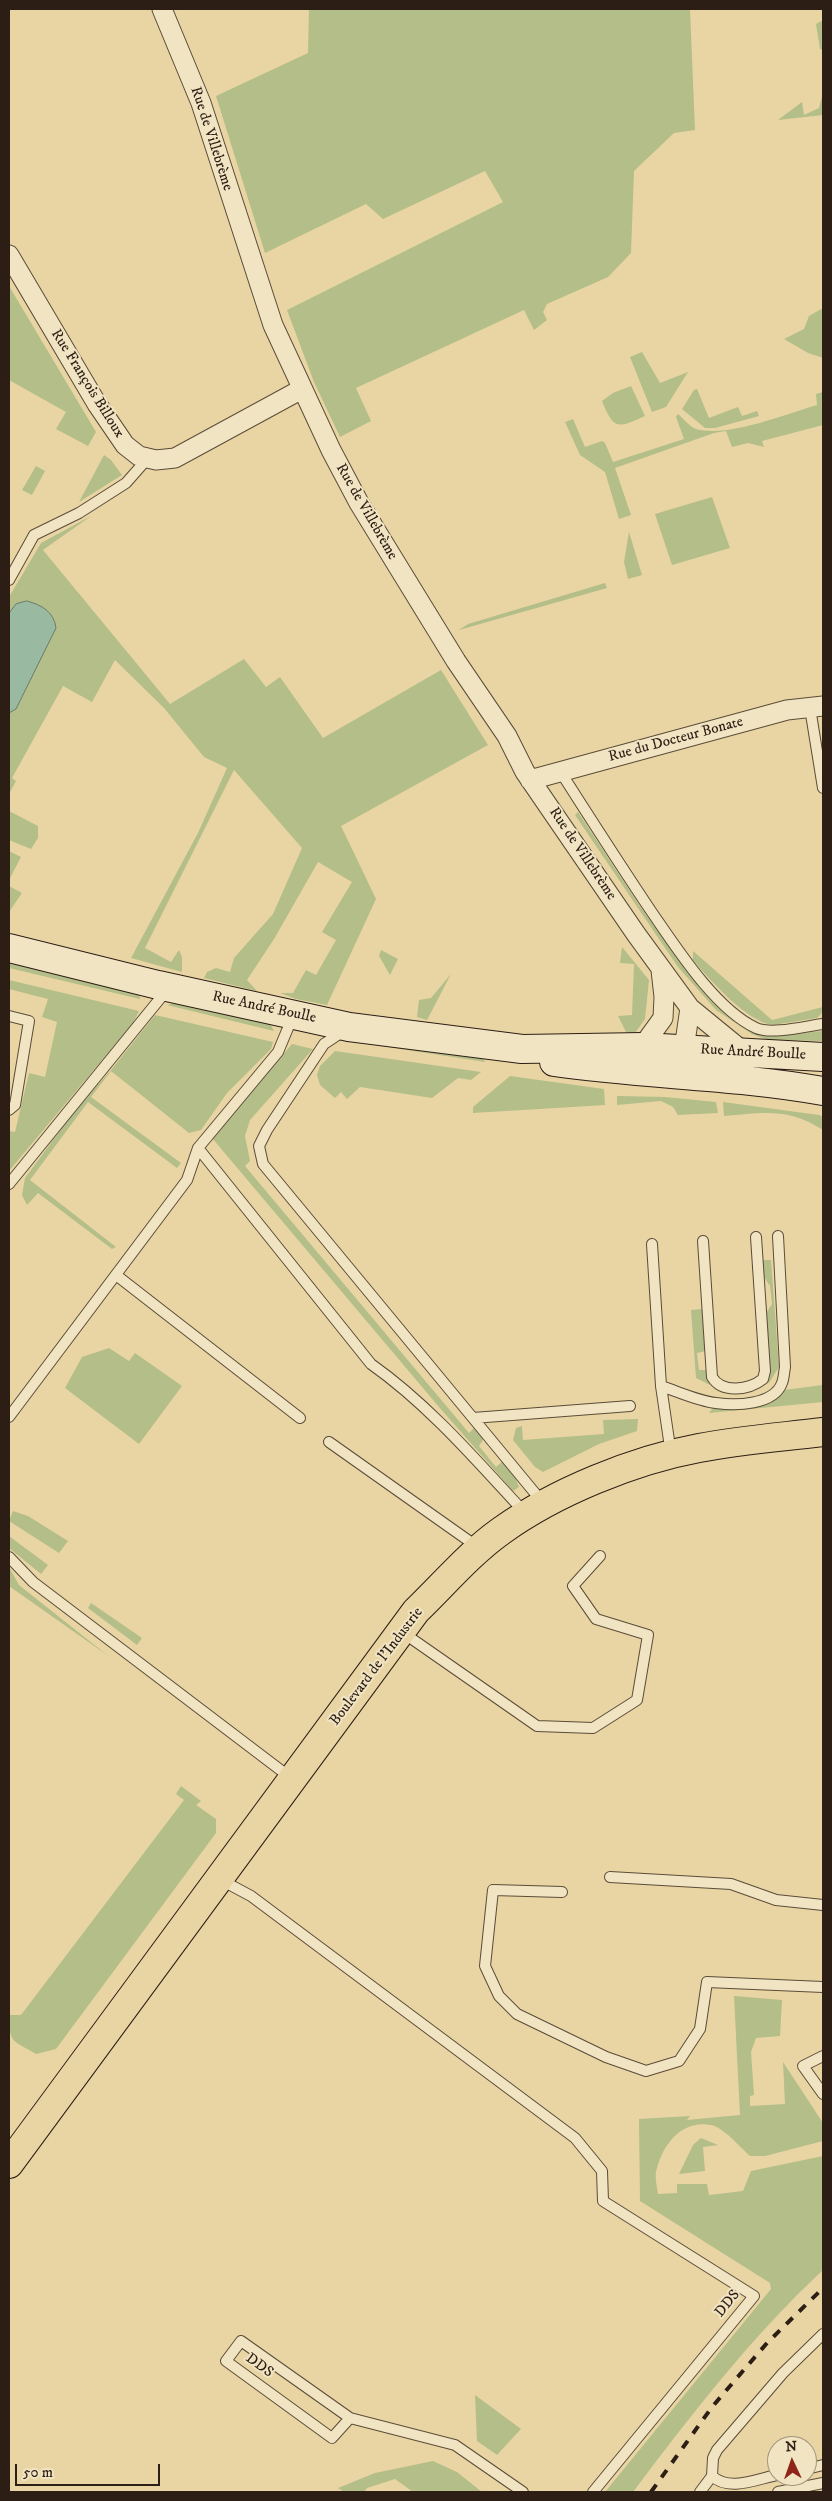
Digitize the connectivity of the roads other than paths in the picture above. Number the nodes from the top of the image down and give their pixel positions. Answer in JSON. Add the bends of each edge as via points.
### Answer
{"nodes":[{"id":1,"x":162,"y":9,"type":"edge"},
{"id":2,"x":9,"y":255,"type":"edge"},
{"id":3,"x":302,"y":389,"type":"junction"},
{"id":4,"x":148,"y":458,"type":"junction"},
{"id":5,"x":9,"y":580,"type":"edge"},
{"id":6,"x":816,"y":707,"type":"edge"},
{"id":7,"x":560,"y":771,"type":"junction"},
{"id":8,"x":530,"y":780,"type":"junction"},
{"id":9,"x":823,"y":788,"type":"edge"},
{"id":10,"x":9,"y":948,"type":"edge"},
{"id":11,"x":661,"y":969,"type":"junction"},
{"id":12,"x":169,"y":987,"type":"junction"},
{"id":13,"x":690,"y":1008,"type":"junction"},
{"id":14,"x":294,"y":1015,"type":"junction"},
{"id":15,"x":9,"y":1016,"type":"edge"},
{"id":16,"x":663,"y":1018,"type":"junction"},
{"id":17,"x":823,"y":1024,"type":"edge"},
{"id":18,"x":349,"y":1026,"type":"junction"},
{"id":19,"x":642,"y":1047,"type":"junction"},
{"id":20,"x":522,"y":1049,"type":"junction"},
{"id":21,"x":745,"y":1053,"type":"junction"},
{"id":22,"x":680,"y":1057,"type":"junction"},
{"id":23,"x":823,"y":1057,"type":"edge"},
{"id":24,"x":823,"y":1081,"type":"edge"},
{"id":25,"x":776,"y":1083,"type":"junction"},
{"id":26,"x":823,"y":1091,"type":"edge"},
{"id":27,"x":9,"y":1110,"type":"edge"},
{"id":28,"x":198,"y":1148,"type":"junction"},
{"id":29,"x":9,"y":1184,"type":"edge"},
{"id":30,"x":778,"y":1236,"type":"dead end"},
{"id":31,"x":756,"y":1237,"type":"dead end"},
{"id":32,"x":703,"y":1240,"type":"dead end"},
{"id":33,"x":652,"y":1244,"type":"dead end"},
{"id":34,"x":116,"y":1275,"type":"junction"},
{"id":35,"x":661,"y":1386,"type":"junction"},
{"id":36,"x":630,"y":1406,"type":"dead end"},
{"id":37,"x":9,"y":1417,"type":"edge"},
{"id":38,"x":300,"y":1418,"type":"dead end"},
{"id":39,"x":473,"y":1418,"type":"junction"},
{"id":40,"x":823,"y":1432,"type":"edge"},
{"id":41,"x":330,"y":1442,"type":"dead end"},
{"id":42,"x":671,"y":1454,"type":"junction"},
{"id":43,"x":536,"y":1510,"type":"junction"},
{"id":44,"x":480,"y":1548,"type":"junction"},
{"id":45,"x":600,"y":1556,"type":"dead end"},
{"id":46,"x":9,"y":1557,"type":"edge"},
{"id":47,"x":401,"y":1631,"type":"junction"},
{"id":48,"x":293,"y":1779,"type":"junction"},
{"id":49,"x":610,"y":1877,"type":"dead end"},
{"id":50,"x":219,"y":1879,"type":"junction"},
{"id":51,"x":562,"y":1892,"type":"dead end"},
{"id":52,"x":823,"y":1904,"type":"edge"},
{"id":53,"x":823,"y":1987,"type":"edge"},
{"id":54,"x":823,"y":2056,"type":"edge"},
{"id":55,"x":823,"y":2094,"type":"edge"},
{"id":56,"x":9,"y":2164,"type":"edge"},
{"id":57,"x":823,"y":2334,"type":"edge"},
{"id":58,"x":350,"y":2418,"type":"junction"},
{"id":59,"x":712,"y":2476,"type":"junction"},
{"id":60,"x":767,"y":2477,"type":"edge"},
{"id":61,"x":823,"y":2483,"type":"edge"},
{"id":62,"x":522,"y":2492,"type":"edge"},
{"id":63,"x":593,"y":2492,"type":"edge"},
{"id":64,"x":700,"y":2492,"type":"edge"},
{"id":65,"x":778,"y":2492,"type":"edge"}],
"edges":[{"from":1,"to":3,"type":"street","name":"Rue de Villebrème","via":[[201,103],[273,325]]},
{"from":2,"to":4,"type":"street","name":"Rue François Billoux","via":[[125,445],[139,456]]},
{"from":3,"to":4,"type":"street","name":"Rue François Billoux","via":[[176,458]]},
{"from":3,"to":8,"type":"street","name":"Rue de Villebrème","via":[[359,503],[506,736]]},
{"from":4,"to":5,"type":"lane","via":[[126,483],[79,513],[34,535]]},
{"from":6,"to":7,"type":"street","name":"Rue du Docteur Bonate","via":[[787,710]]},
{"from":6,"to":9,"type":"lane"},
{"from":7,"to":8,"type":"street","name":"Rue du Docteur Bonate"},
{"from":7,"to":17,"type":"lane","via":[[610,851],[686,961],[724,1005],[755,1028],[766,1032]]},
{"from":8,"to":11,"type":"street","name":"Rue de Villebrème"},
{"from":10,"to":12,"type":"street","name":"Rue André Boulle"},
{"from":11,"to":13,"type":"street","name":"Rue de Villebrème"},
{"from":11,"to":16,"type":"street","name":"Rue de Villebrème"},
{"from":12,"to":14,"type":"street","name":"Rue André Boulle"},
{"from":12,"to":29,"type":"lane"},
{"from":13,"to":21,"type":"street","name":"Rue de Villebrème"},
{"from":13,"to":22,"type":"street"},
{"from":14,"to":18,"type":"street","name":"Rue André Boulle"},
{"from":14,"to":28,"type":"lane","via":[[278,1052]]},
{"from":15,"to":27,"type":"lane","via":[[29,1021],[14,1105]]},
{"from":16,"to":19,"type":"street"},
{"from":16,"to":22,"type":"street","name":"Rue de Villebrème"},
{"from":18,"to":20,"type":"street","name":"Rue André Boulle"},
{"from":18,"to":39,"type":"lane","via":[[324,1044],[267,1130],[259,1146],[260,1155],[263,1164]]},
{"from":19,"to":20,"type":"street","name":"Rue André Boulle"},
{"from":19,"to":22,"type":"street","name":"Rue André Boulle"},
{"from":20,"to":22,"type":"street","name":"Rue André Boulle","via":[[547,1061],[599,1068]]},
{"from":21,"to":22,"type":"street","name":"Rue André Boulle"},
{"from":21,"to":23,"type":"street","name":"Rue André Boulle"},
{"from":22,"to":25,"type":"street","name":"Rue André Boulle"},
{"from":24,"to":25,"type":"street"},
{"from":25,"to":26,"type":"street","name":"Rue André Boulle"},
{"from":28,"to":34,"type":"lane","via":[[187,1180]]},
{"from":28,"to":43,"type":"lane","via":[[372,1364]]},
{"from":30,"to":35,"type":"lane","via":[[785,1367],[782,1383],[775,1393],[760,1401],[715,1403]]},
{"from":31,"to":32,"type":"lane","via":[[765,1371],[763,1380],[753,1387],[726,1388],[716,1384],[712,1377]]},
{"from":33,"to":35,"type":"lane"},
{"from":34,"to":37,"type":"lane"},
{"from":34,"to":38,"type":"lane"},
{"from":35,"to":42,"type":"lane"},
{"from":36,"to":39,"type":"lane"},
{"from":39,"to":43,"type":"lane"},
{"from":40,"to":42,"type":"main road","name":"Boulevard de l'Industrie","via":[[700,1447]]},
{"from":41,"to":44,"type":"lane"},
{"from":42,"to":43,"type":"main road","name":"Boulevard de l'Industrie","via":[[590,1481]]},
{"from":43,"to":44,"type":"main road","name":"Boulevard de l'Industrie","via":[[501,1530]]},
{"from":44,"to":47,"type":"main road","name":"Boulevard de l'Industrie"},
{"from":45,"to":47,"type":"lane","via":[[573,1586],[596,1619],[648,1635],[636,1700],[592,1728],[537,1726]]},
{"from":46,"to":48,"type":"lane","via":[[33,1582]]},
{"from":47,"to":48,"type":"main road","name":"Boulevard de l'Industrie"},
{"from":48,"to":50,"type":"main road","name":"Boulevard de l'Industrie"},
{"from":49,"to":52,"type":"lane","via":[[731,1884],[776,1900]]},
{"from":50,"to":56,"type":"main road","name":"Boulevard de l'Industrie"},
{"from":50,"to":63,"type":"lane","name":"DDS","via":[[251,1896],[575,2138],[602,2171],[603,2201],[754,2296]]},
{"from":51,"to":53,"type":"lane","via":[[492,1890],[485,1966],[499,1996],[517,2014],[606,2057],[646,2071],[679,2061],[700,2029],[707,1982]]},
{"from":54,"to":55,"type":"lane","via":[[803,2066]]},
{"from":57,"to":59,"type":"lane","via":[[782,2373],[717,2450]]},
{"from":58,"to":58,"type":"lane","name":"DDS","via":[[241,2341],[226,2361],[332,2438]]},
{"from":58,"to":62,"type":"lane","name":"DDS","via":[[455,2445]]},
{"from":59,"to":60,"type":"lane","via":[[726,2484]]},
{"from":59,"to":64,"type":"lane"},
{"from":61,"to":65,"type":"lane"}]}
